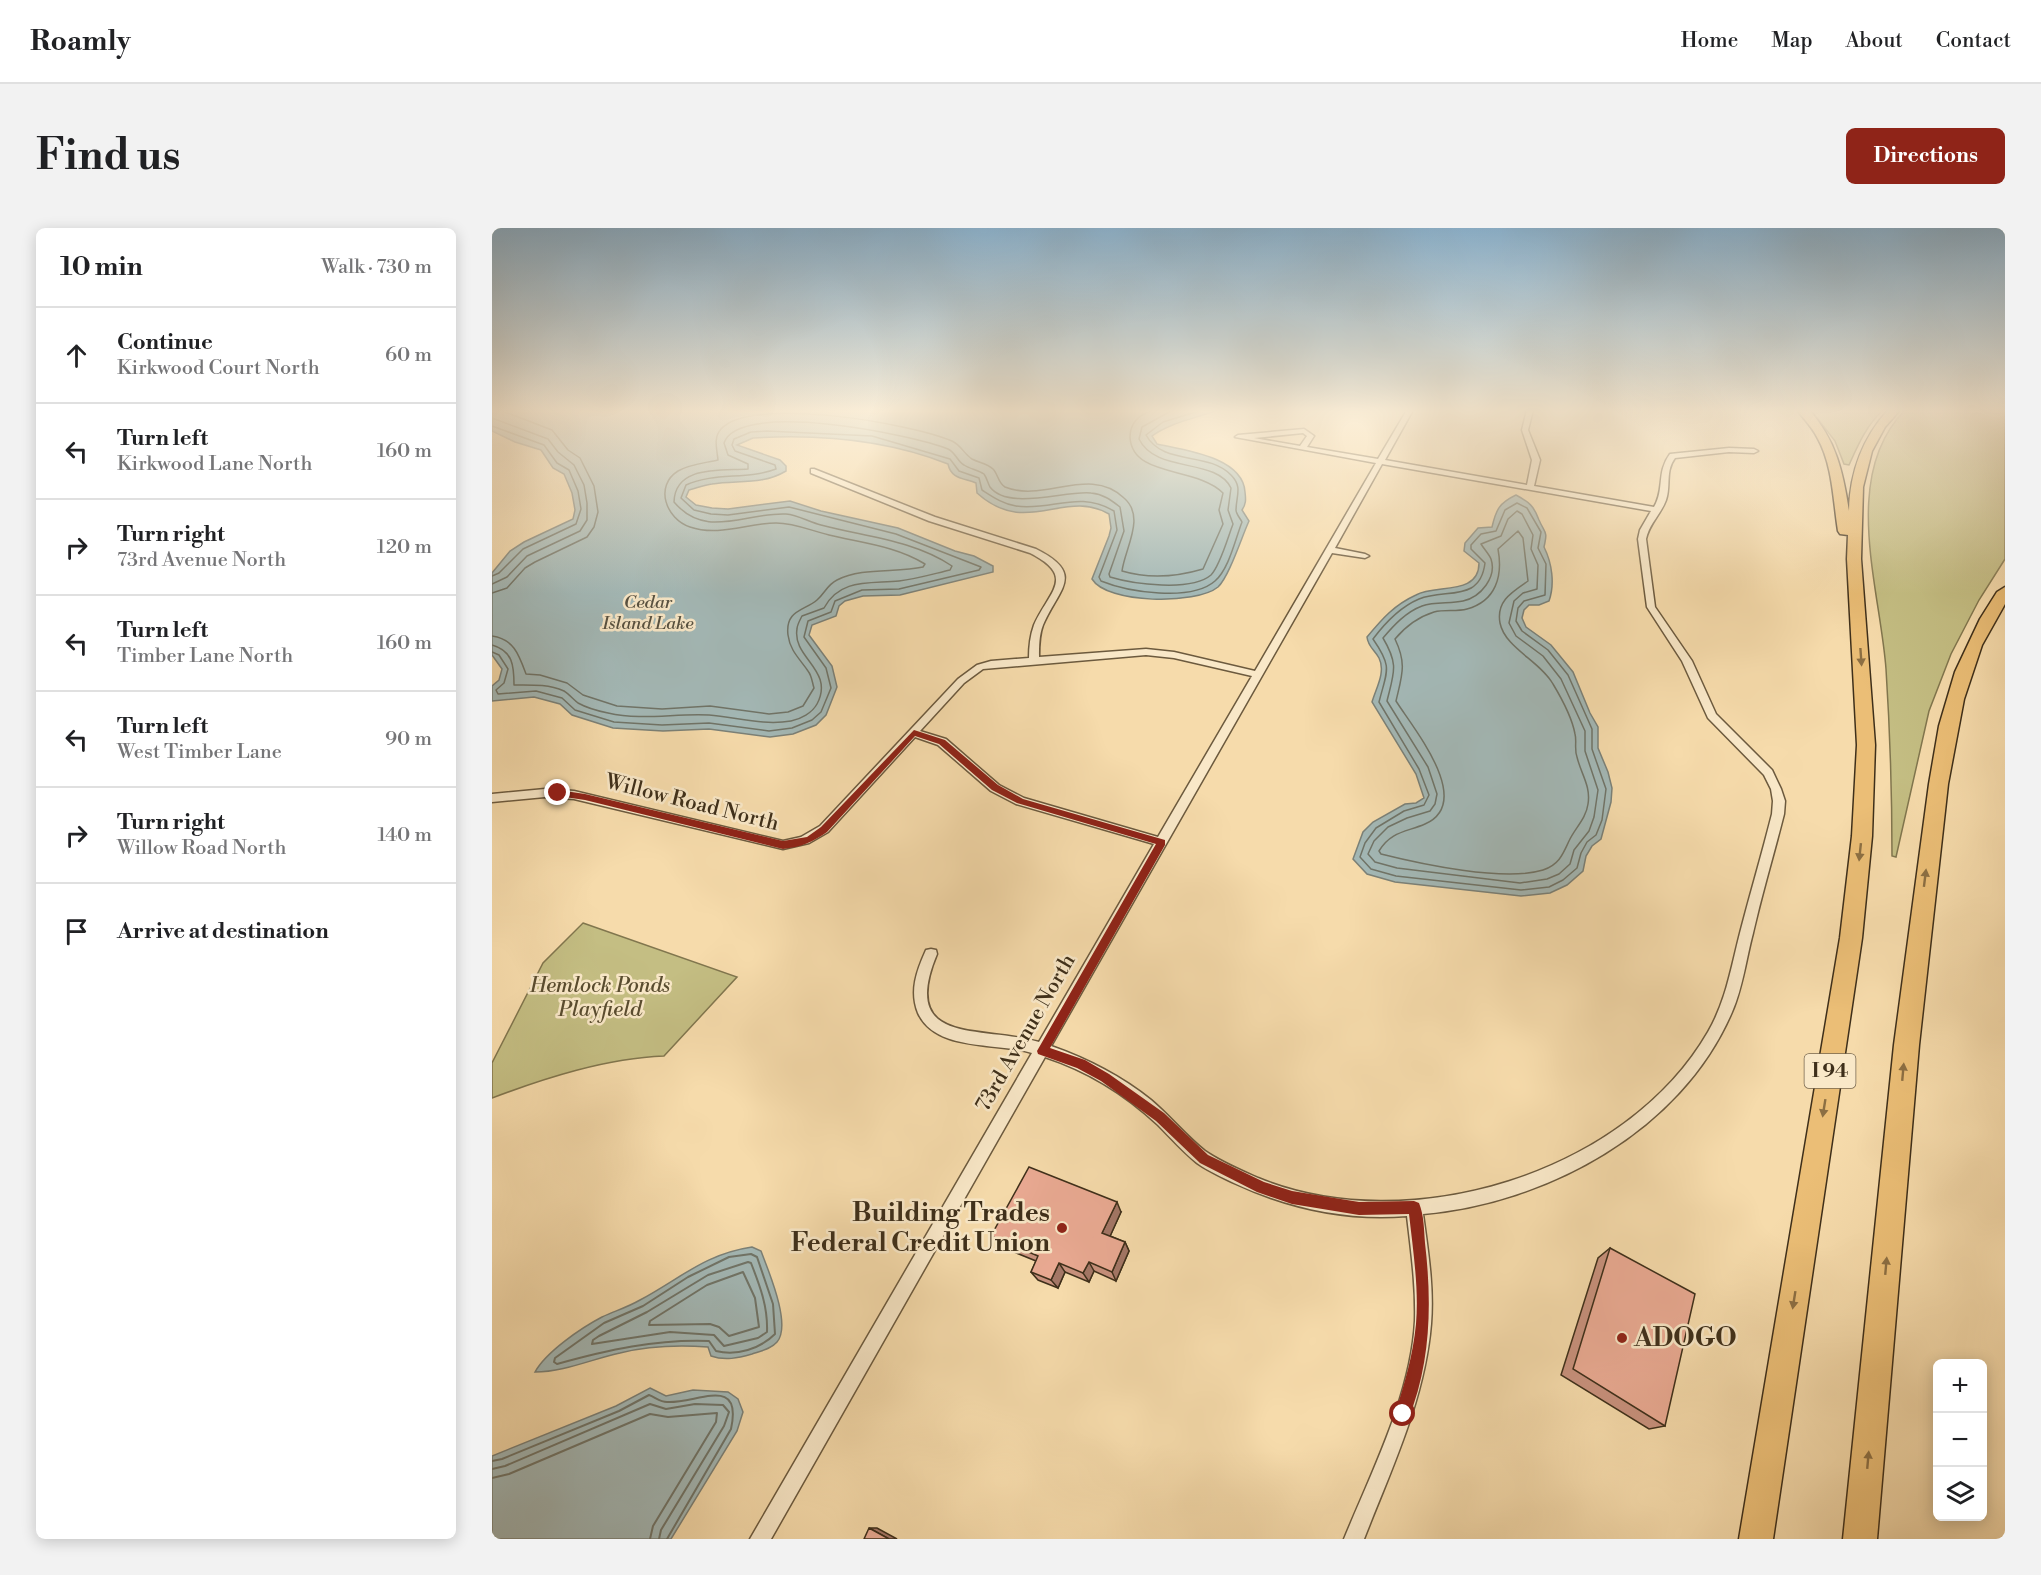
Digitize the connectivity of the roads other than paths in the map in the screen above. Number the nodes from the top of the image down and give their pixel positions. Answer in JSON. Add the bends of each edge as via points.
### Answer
{"nodes":[{"id":1,"x":814,"y":471,"type":"dead end"},
{"id":2,"x":1376,"y":471,"type":"edge"},
{"id":3,"x":1438,"y":471,"type":"edge"},
{"id":4,"x":1534,"y":471,"type":"edge"},
{"id":5,"x":1665,"y":471,"type":"edge"},
{"id":6,"x":1836,"y":471,"type":"edge"},
{"id":7,"x":1859,"y":471,"type":"edge"},
{"id":8,"x":1530,"y":488,"type":"junction"},
{"id":9,"x":1657,"y":510,"type":"junction"},
{"id":10,"x":1331,"y":550,"type":"junction"},
{"id":11,"x":1365,"y":556,"type":"dead end"},
{"id":12,"x":2005,"y":591,"type":"edge"},
{"id":13,"x":1857,"y":599,"type":"junction"},
{"id":14,"x":1034,"y":659,"type":"junction"},
{"id":15,"x":1259,"y":675,"type":"junction"},
{"id":16,"x":914,"y":733,"type":"junction"},
{"id":17,"x":492,"y":798,"type":"edge"},
{"id":18,"x":1162,"y":842,"type":"junction"},
{"id":19,"x":931,"y":954,"type":"dead end"},
{"id":20,"x":1042,"y":1051,"type":"junction"},
{"id":21,"x":1414,"y":1207,"type":"junction"},
{"id":22,"x":1862,"y":1532,"type":"edge"},
{"id":23,"x":760,"y":1539,"type":"edge"},
{"id":24,"x":1354,"y":1539,"type":"edge"},
{"id":25,"x":1756,"y":1539,"type":"edge"}],
"edges":[{"from":1,"to":14,"type":"street","via":[[932,519],[1048,559],[1057,570],[1060,586],[1037,628]]},
{"from":2,"to":10,"type":"street","name":"73rd Avenue North"},
{"from":3,"to":8,"type":"street"},
{"from":4,"to":8,"type":"street"},
{"from":5,"to":9,"type":"street"},
{"from":6,"to":13,"type":"highway"},
{"from":7,"to":13,"type":"highway","number":"I 94","via":[[1854,510]]},
{"from":8,"to":9,"type":"street"},
{"from":9,"to":21,"type":"street","via":[[1642,539],[1651,608],[1687,662],[1712,716],[1768,773],[1779,801],[1730,1000],[1704,1052],[1673,1090],[1635,1125],[1587,1157],[1536,1180],[1479,1197]]},
{"from":10,"to":11,"type":"street"},
{"from":10,"to":15,"type":"street","name":"73rd Avenue North"},
{"from":22,"to":12,"type":"highway","one_way":true,"via":[[1906,1047],[1940,768],[1962,671],[1990,612]]},
{"from":13,"to":25,"type":"highway","number":"I 94","one_way":true,"via":[[1866,745],[1862,836],[1851,938]]},
{"from":14,"to":15,"type":"street","via":[[1156,652]]},
{"from":14,"to":16,"type":"street","via":[[975,670]]},
{"from":15,"to":18,"type":"street","name":"73rd Avenue North"},
{"from":16,"to":17,"type":"street","name":"Willow Road North","via":[[824,829],[810,839],[783,845],[574,795],[531,793]]},
{"from":16,"to":18,"type":"street","via":[[942,742],[995,788],[1020,801]]},
{"from":18,"to":20,"type":"street","name":"73rd Avenue North"},
{"from":19,"to":20,"type":"street","via":[[919,995],[933,1024],[948,1033],[1002,1040]]},
{"from":20,"to":21,"type":"street","via":[[1081,1064],[1105,1078],[1160,1117],[1204,1159],[1262,1187],[1292,1197],[1359,1208]]},
{"from":20,"to":23,"type":"street","name":"73rd Avenue North"},
{"from":21,"to":24,"type":"street","via":[[1423,1278],[1423,1323],[1416,1368],[1403,1414]]}]}
